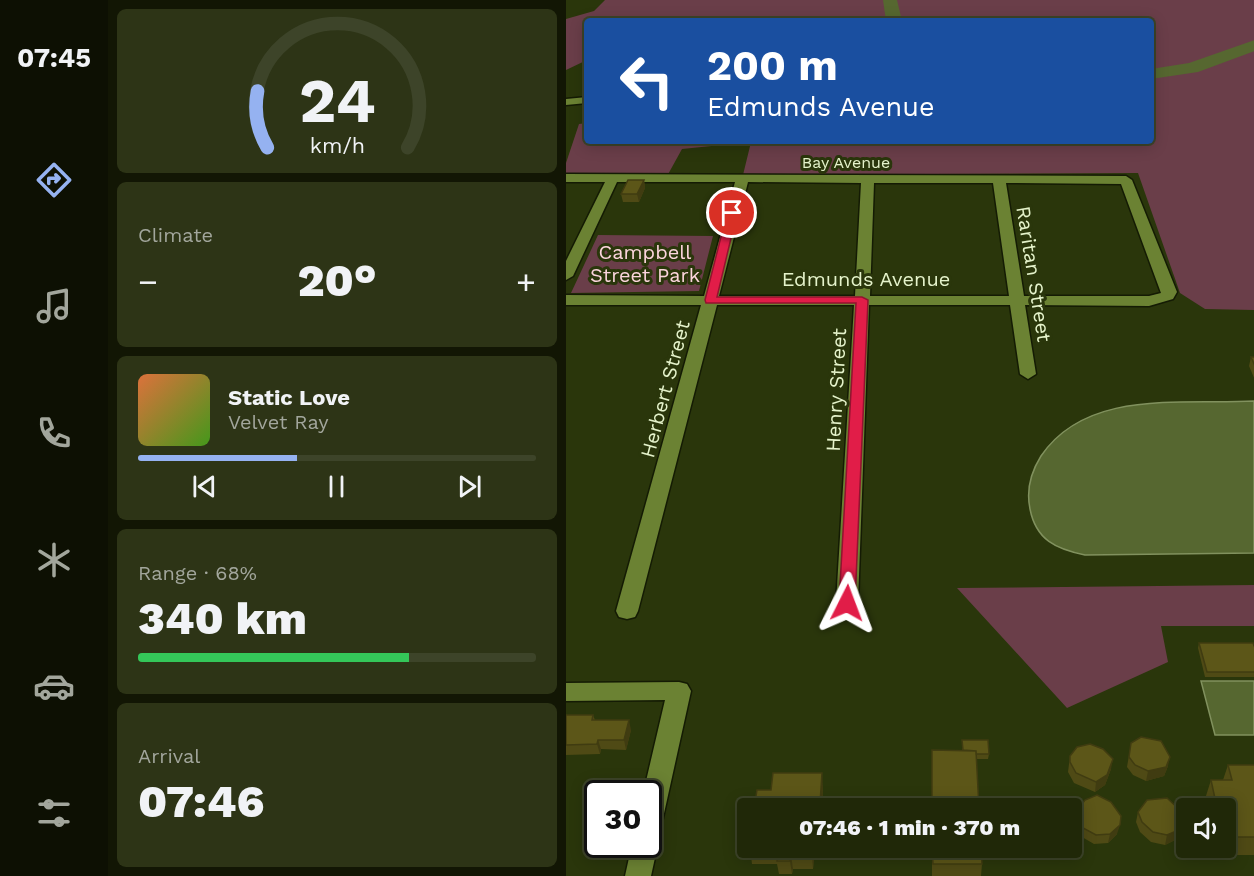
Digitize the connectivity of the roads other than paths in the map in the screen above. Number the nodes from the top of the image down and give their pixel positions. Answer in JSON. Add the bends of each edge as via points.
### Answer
{"nodes":[{"id":1,"x":584,"y":100,"type":"edge"},
{"id":2,"x":566,"y":102,"type":"edge"},
{"id":3,"x":566,"y":178,"type":"edge"},
{"id":4,"x":613,"y":178,"type":"junction"},
{"id":5,"x":743,"y":178,"type":"junction"},
{"id":6,"x":868,"y":179,"type":"junction"},
{"id":7,"x":999,"y":179,"type":"junction"},
{"id":8,"x":566,"y":276,"type":"edge"},
{"id":9,"x":1165,"y":298,"type":"joint"},
{"id":10,"x":566,"y":300,"type":"edge"},
{"id":11,"x":710,"y":300,"type":"junction"},
{"id":12,"x":862,"y":300,"type":"junction"},
{"id":13,"x":1017,"y":300,"type":"junction"},
{"id":14,"x":1028,"y":374,"type":"dead end"},
{"id":15,"x":847,"y":603,"type":"dead end"},
{"id":16,"x":627,"y":611,"type":"dead end"},
{"id":17,"x":566,"y":692,"type":"edge"},
{"id":18,"x":659,"y":780,"type":"edge"},
{"id":19,"x":642,"y":858,"type":"edge"},
{"id":20,"x":638,"y":876,"type":"edge"}],
"edges":[{"from":1,"to":2,"type":"street"},
{"from":3,"to":4,"type":"street","name":"Bay Avenue"},
{"from":4,"to":5,"type":"street","name":"Bay Avenue"},
{"from":4,"to":8,"type":"street"},
{"from":5,"to":6,"type":"street","name":"Bay Avenue"},
{"from":5,"to":11,"type":"street","name":"Herbert Street"},
{"from":6,"to":7,"type":"street","name":"Bay Avenue"},
{"from":6,"to":12,"type":"street","name":"Henry Street"},
{"from":7,"to":9,"type":"street","name":"Bay Avenue","via":[[1126,180],[1169,288]]},
{"from":7,"to":13,"type":"street","name":"Raritan Street"},
{"from":9,"to":13,"type":"street","name":"Edmunds Avenue"},
{"from":10,"to":11,"type":"street","name":"Edmunds Avenue"},
{"from":11,"to":12,"type":"street","name":"Edmunds Avenue"},
{"from":11,"to":16,"type":"street","name":"Herbert Street"},
{"from":12,"to":13,"type":"street","name":"Edmunds Avenue"},
{"from":12,"to":15,"type":"street","name":"Henry Street"},
{"from":13,"to":14,"type":"street","name":"Raritan Street"},
{"from":17,"to":18,"type":"street","via":[[679,692]]},
{"from":19,"to":20,"type":"street"}]}
